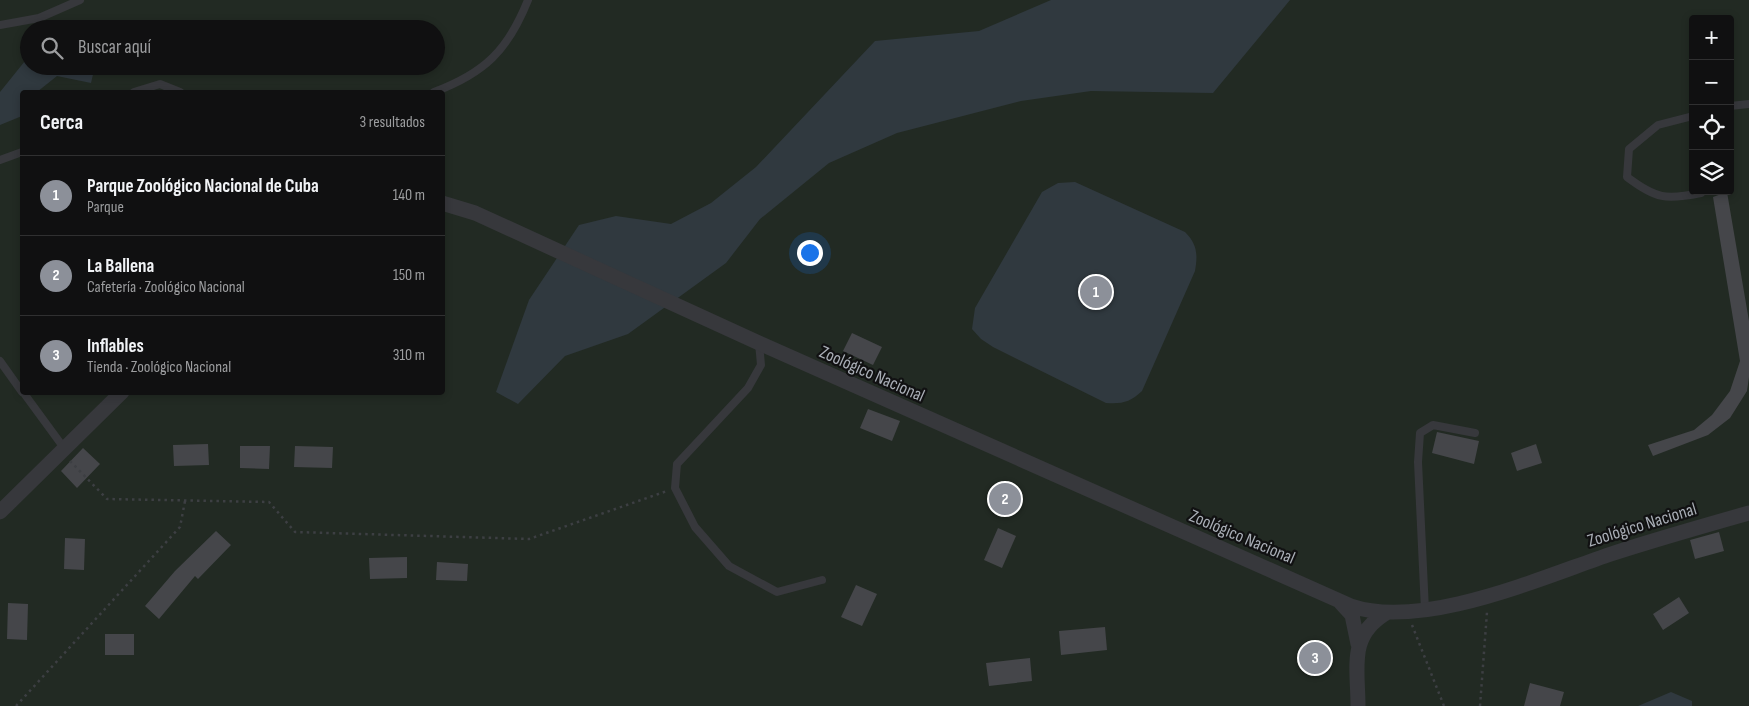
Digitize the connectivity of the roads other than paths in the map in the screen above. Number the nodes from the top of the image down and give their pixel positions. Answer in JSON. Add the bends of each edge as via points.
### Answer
{"nodes":[{"id":1,"x":80,"y":0,"type":"edge"},
{"id":2,"x":528,"y":0,"type":"edge"},
{"id":3,"x":28,"y":20,"type":"edge"},
{"id":4,"x":20,"y":21,"type":"edge"},
{"id":5,"x":0,"y":25,"type":"edge"},
{"id":6,"x":140,"y":90,"type":"edge"},
{"id":7,"x":175,"y":90,"type":"edge"},
{"id":8,"x":440,"y":90,"type":"edge"},
{"id":9,"x":1749,"y":104,"type":"edge"},
{"id":10,"x":1734,"y":106,"type":"edge"},
{"id":11,"x":1689,"y":117,"type":"edge"},
{"id":12,"x":20,"y":153,"type":"edge"},
{"id":13,"x":0,"y":160,"type":"edge"},
{"id":14,"x":1694,"y":195,"type":"edge"},
{"id":15,"x":445,"y":204,"type":"edge"},
{"id":16,"x":759,"y":343,"type":"junction"},
{"id":17,"x":0,"y":361,"type":"edge"},
{"id":18,"x":20,"y":388,"type":"edge"},
{"id":19,"x":25,"y":395,"type":"edge"},
{"id":20,"x":119,"y":395,"type":"edge"},
{"id":21,"x":1475,"y":433,"type":"dead end"},
{"id":22,"x":64,"y":448,"type":"junction"},
{"id":23,"x":0,"y":512,"type":"edge"},
{"id":24,"x":1749,"y":513,"type":"edge"},
{"id":25,"x":822,"y":580,"type":"dead end"},
{"id":26,"x":1335,"y":598,"type":"junction"},
{"id":27,"x":1425,"y":610,"type":"junction"},
{"id":28,"x":1386,"y":614,"type":"junction"},
{"id":29,"x":1358,"y":644,"type":"junction"},
{"id":30,"x":1358,"y":706,"type":"edge"}],
"edges":[{"from":1,"to":3,"type":"lane"},
{"from":2,"to":8,"type":"lane","via":[[518,26],[487,64],[456,84]]},
{"from":4,"to":5,"type":"lane"},
{"from":6,"to":7,"type":"lane","via":[[160,84]]},
{"from":9,"to":10,"type":"lane"},
{"from":11,"to":14,"type":"lane","via":[[1658,124],[1629,149],[1627,177],[1648,193],[1675,198]]},
{"from":12,"to":13,"type":"lane"},
{"from":15,"to":16,"type":"street","name":"Zoológico Nacional","via":[[475,213]]},
{"from":16,"to":25,"type":"lane","via":[[761,365],[748,388],[677,464],[675,488],[695,527],[729,566],[777,592]]},
{"from":16,"to":26,"type":"street","name":"Zoológico Nacional","via":[[1096,495]]},
{"from":17,"to":18,"type":"lane"},
{"from":19,"to":22,"type":"lane"},
{"from":20,"to":22,"type":"street"},
{"from":21,"to":27,"type":"lane","via":[[1433,424],[1420,433],[1418,462]]},
{"from":22,"to":23,"type":"street"},
{"from":24,"to":27,"type":"street","name":"Zoológico Nacional","via":[[1669,535],[1488,595]]},
{"from":26,"to":28,"type":"street","name":"Zoológico Nacional"},
{"from":26,"to":29,"type":"street","via":[[1352,615]]},
{"from":27,"to":28,"type":"street","name":"Zoológico Nacional"},
{"from":28,"to":29,"type":"street","via":[[1370,625]]},
{"from":29,"to":30,"type":"street"}]}
